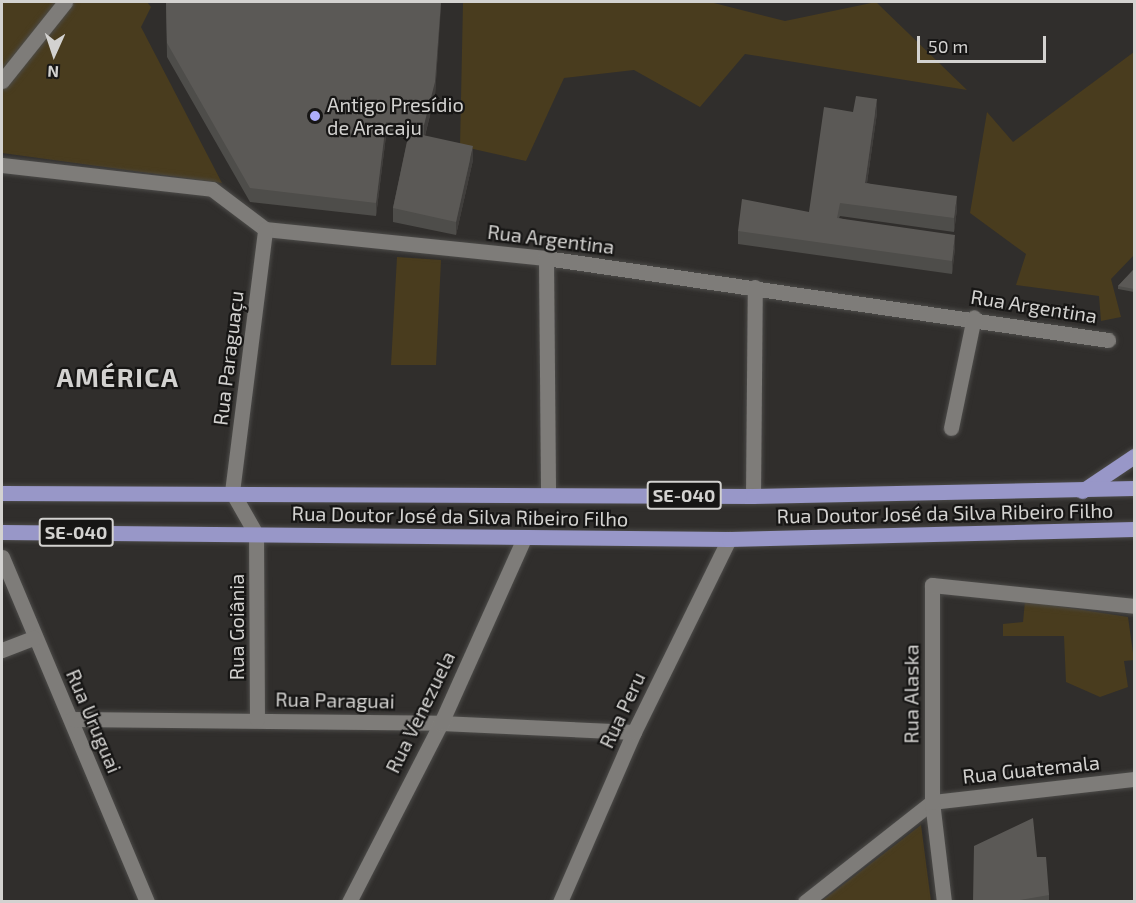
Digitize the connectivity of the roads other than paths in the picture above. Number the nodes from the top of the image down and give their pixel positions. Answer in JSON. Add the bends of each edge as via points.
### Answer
{"nodes":[{"id":1,"x":65,"y":2,"type":"edge"},
{"id":2,"x":2,"y":81,"type":"edge"},
{"id":3,"x":2,"y":165,"type":"edge"},
{"id":4,"x":265,"y":230,"type":"junction"},
{"id":5,"x":546,"y":258,"type":"junction"},
{"id":6,"x":755,"y":287,"type":"junction"},
{"id":7,"x":974,"y":317,"type":"junction"},
{"id":8,"x":1108,"y":340,"type":"dead end"},
{"id":9,"x":951,"y":428,"type":"dead end"},
{"id":10,"x":1134,"y":456,"type":"edge"},
{"id":11,"x":1134,"y":488,"type":"edge"},
{"id":12,"x":1082,"y":491,"type":"junction"},
{"id":13,"x":232,"y":492,"type":"junction"},
{"id":14,"x":548,"y":493,"type":"junction"},
{"id":15,"x":2,"y":494,"type":"edge"},
{"id":16,"x":753,"y":496,"type":"junction"},
{"id":17,"x":1134,"y":529,"type":"edge"},
{"id":18,"x":2,"y":532,"type":"edge"},
{"id":19,"x":256,"y":534,"type":"junction"},
{"id":20,"x":524,"y":538,"type":"junction"},
{"id":21,"x":729,"y":539,"type":"junction"},
{"id":22,"x":2,"y":557,"type":"edge"},
{"id":23,"x":1134,"y":606,"type":"edge"},
{"id":24,"x":34,"y":638,"type":"junction"},
{"id":25,"x":2,"y":650,"type":"edge"},
{"id":26,"x":72,"y":719,"type":"junction"},
{"id":27,"x":257,"y":720,"type":"junction"},
{"id":28,"x":441,"y":723,"type":"junction"},
{"id":29,"x":634,"y":732,"type":"junction"},
{"id":30,"x":1134,"y":779,"type":"edge"},
{"id":31,"x":932,"y":802,"type":"junction"},
{"id":32,"x":147,"y":902,"type":"edge"},
{"id":33,"x":349,"y":902,"type":"edge"},
{"id":34,"x":560,"y":902,"type":"edge"},
{"id":35,"x":804,"y":902,"type":"edge"},
{"id":36,"x":944,"y":902,"type":"edge"}],
"edges":[{"from":1,"to":2,"type":"street"},
{"from":3,"to":4,"type":"street","via":[[212,189]]},
{"from":4,"to":5,"type":"street","name":"Rua Argentina"},
{"from":4,"to":13,"type":"street","name":"Rua Paraguaçu"},
{"from":5,"to":6,"type":"street","name":"Rua Argentina"},
{"from":5,"to":14,"type":"street"},
{"from":6,"to":7,"type":"street","name":"Rua Argentina"},
{"from":6,"to":16,"type":"street"},
{"from":7,"to":8,"type":"street","name":"Rua Argentina"},
{"from":7,"to":9,"type":"street"},
{"from":10,"to":12,"type":"main road"},
{"from":11,"to":12,"type":"main road","name":"Rua Doutor José da Silva Ribeiro Filho","number":"SE-040"},
{"from":12,"to":16,"type":"main road","name":"Rua Doutor José da Silva Ribeiro Filho","number":"SE-040"},
{"from":13,"to":14,"type":"main road","name":"Rua Doutor José da Silva Ribeiro Filho","number":"SE-040"},
{"from":13,"to":15,"type":"main road","name":"Rua Doutor José da Silva Ribeiro Filho","number":"SE-040"},
{"from":13,"to":19,"type":"street"},
{"from":14,"to":16,"type":"main road","name":"Rua Doutor José da Silva Ribeiro Filho","number":"SE-040"},
{"from":17,"to":21,"type":"main road","name":"Rua Doutor José da Silva Ribeiro Filho","number":"SE-040"},
{"from":18,"to":19,"type":"main road","name":"Rua Doutor José da Silva Ribeiro Filho","number":"SE-040"},
{"from":19,"to":20,"type":"main road","name":"Rua Doutor José da Silva Ribeiro Filho","number":"SE-040"},
{"from":19,"to":27,"type":"street","name":"Rua Goiânia"},
{"from":20,"to":21,"type":"main road","name":"Rua Doutor José da Silva Ribeiro Filho","number":"SE-040"},
{"from":20,"to":28,"type":"street","name":"Rua Venezuela"},
{"from":21,"to":29,"type":"street","name":"Rua Peru"},
{"from":22,"to":24,"type":"street","name":"Rua Uruguai"},
{"from":23,"to":31,"type":"street","name":"Rua Alaska","via":[[932,585]]},
{"from":24,"to":25,"type":"street"},
{"from":24,"to":26,"type":"street","name":"Rua Uruguai"},
{"from":26,"to":27,"type":"street","name":"Rua Paraguai"},
{"from":26,"to":32,"type":"street","name":"Rua Uruguai"},
{"from":27,"to":28,"type":"street","name":"Rua Paraguai"},
{"from":28,"to":29,"type":"street","name":"Rua Paraguai"},
{"from":28,"to":33,"type":"street","name":"Rua Venezuela"},
{"from":29,"to":34,"type":"street","name":"Rua Peru"},
{"from":30,"to":31,"type":"street","name":"Rua Guatemala"},
{"from":31,"to":35,"type":"street"},
{"from":31,"to":36,"type":"street","name":"Rua Alaska"}]}
